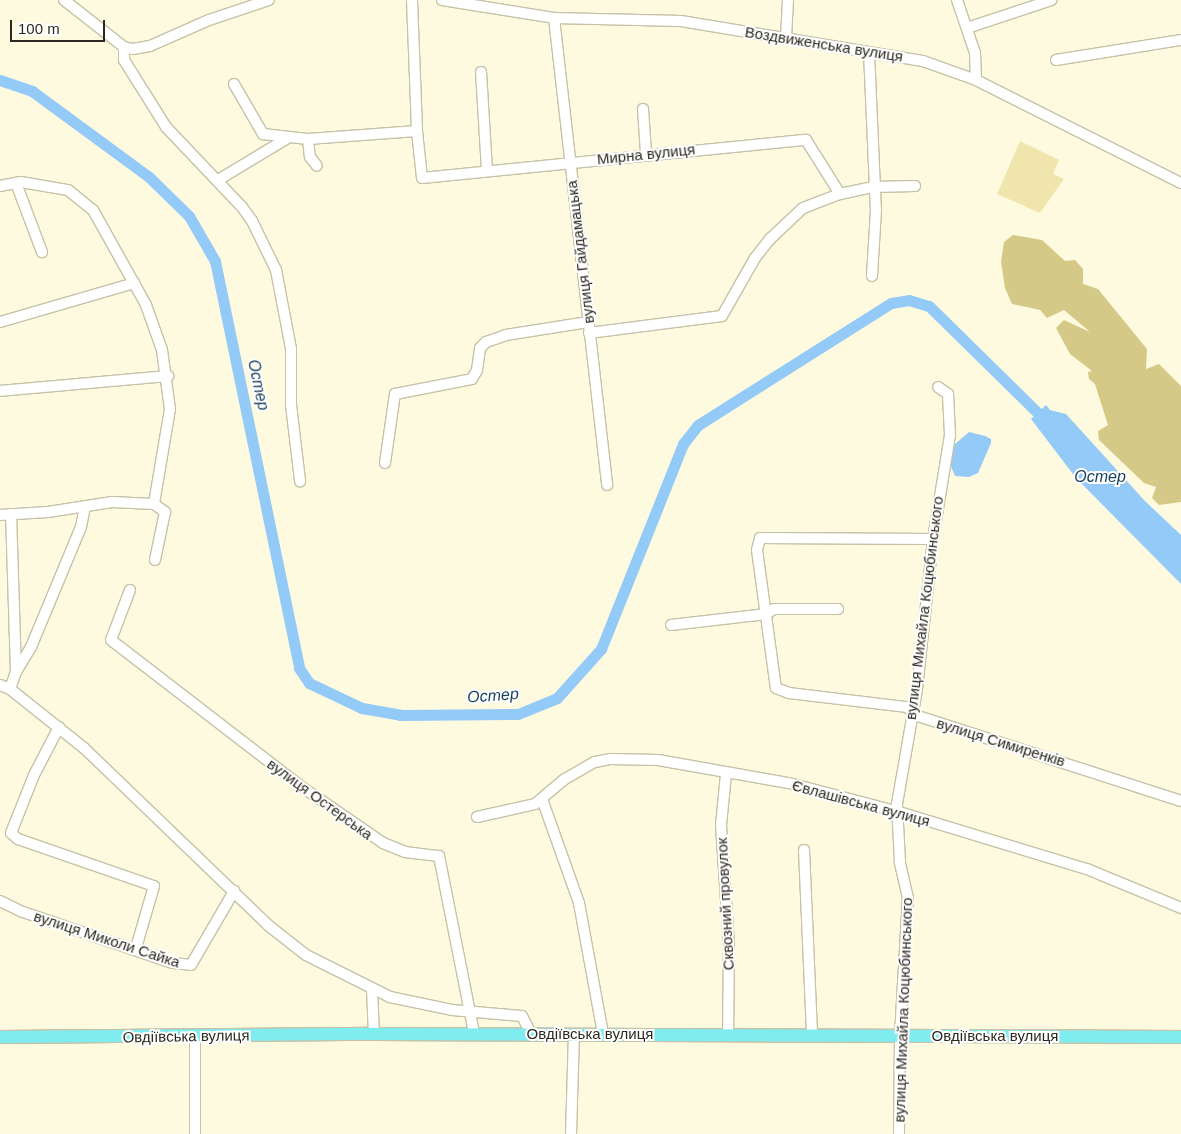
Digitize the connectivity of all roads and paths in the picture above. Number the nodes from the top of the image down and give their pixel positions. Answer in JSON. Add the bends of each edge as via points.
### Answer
{"nodes":[{"id":1,"x":64,"y":0,"type":"edge"},
{"id":2,"x":269,"y":0,"type":"edge"},
{"id":3,"x":412,"y":0,"type":"edge"},
{"id":4,"x":442,"y":0,"type":"edge"},
{"id":5,"x":788,"y":0,"type":"edge"},
{"id":6,"x":957,"y":0,"type":"edge"},
{"id":7,"x":1051,"y":0,"type":"edge"},
{"id":8,"x":467,"y":1,"type":"edge"},
{"id":9,"x":554,"y":18,"type":"junction"},
{"id":10,"x":967,"y":28,"type":"junction"},
{"id":11,"x":786,"y":38,"type":"junction"},
{"id":12,"x":1181,"y":40,"type":"edge"},
{"id":13,"x":124,"y":47,"type":"junction"},
{"id":14,"x":869,"y":52,"type":"junction"},
{"id":15,"x":1056,"y":60,"type":"dead end"},
{"id":16,"x":480,"y":72,"type":"dead end"},
{"id":17,"x":976,"y":80,"type":"junction"},
{"id":18,"x":234,"y":84,"type":"dead end"},
{"id":19,"x":643,"y":109,"type":"dead end"},
{"id":20,"x":417,"y":131,"type":"junction"},
{"id":21,"x":263,"y":134,"type":"junction"},
{"id":22,"x":286,"y":139,"type":"junction"},
{"id":23,"x":308,"y":139,"type":"junction"},
{"id":24,"x":271,"y":148,"type":"junction"},
{"id":25,"x":646,"y":154,"type":"junction"},
{"id":26,"x":569,"y":163,"type":"junction"},
{"id":27,"x":317,"y":166,"type":"dead end"},
{"id":28,"x":487,"y":171,"type":"junction"},
{"id":29,"x":218,"y":180,"type":"junction"},
{"id":30,"x":16,"y":183,"type":"junction"},
{"id":31,"x":1181,"y":183,"type":"edge"},
{"id":32,"x":0,"y":186,"type":"edge"},
{"id":33,"x":915,"y":186,"type":"dead end"},
{"id":34,"x":873,"y":187,"type":"junction"},
{"id":35,"x":840,"y":194,"type":"junction"},
{"id":36,"x":42,"y":252,"type":"dead end"},
{"id":37,"x":872,"y":276,"type":"dead end"},
{"id":38,"x":134,"y":283,"type":"junction"},
{"id":39,"x":0,"y":322,"type":"edge"},
{"id":40,"x":588,"y":322,"type":"junction"},
{"id":41,"x":590,"y":333,"type":"junction"},
{"id":42,"x":168,"y":376,"type":"junction"},
{"id":43,"x":938,"y":386,"type":"dead end"},
{"id":44,"x":0,"y":390,"type":"edge"},
{"id":45,"x":384,"y":463,"type":"dead end"},
{"id":46,"x":300,"y":481,"type":"dead end"},
{"id":47,"x":606,"y":485,"type":"dead end"},
{"id":48,"x":154,"y":504,"type":"junction"},
{"id":49,"x":85,"y":506,"type":"junction"},
{"id":50,"x":11,"y":514,"type":"junction"},
{"id":51,"x":0,"y":515,"type":"edge"},
{"id":52,"x":932,"y":539,"type":"junction"},
{"id":53,"x":155,"y":560,"type":"dead end"},
{"id":54,"x":130,"y":590,"type":"dead end"},
{"id":55,"x":838,"y":609,"type":"dead end"},
{"id":56,"x":766,"y":614,"type":"junction"},
{"id":57,"x":671,"y":625,"type":"dead end"},
{"id":58,"x":16,"y":672,"type":"junction"},
{"id":59,"x":5,"y":687,"type":"edge"},
{"id":60,"x":912,"y":711,"type":"junction"},
{"id":61,"x":59,"y":727,"type":"junction"},
{"id":62,"x":726,"y":774,"type":"junction"},
{"id":63,"x":542,"y":799,"type":"junction"},
{"id":64,"x":1181,"y":801,"type":"edge"},
{"id":65,"x":899,"y":812,"type":"junction"},
{"id":66,"x":477,"y":817,"type":"dead end"},
{"id":67,"x":804,"y":850,"type":"dead end"},
{"id":68,"x":234,"y":891,"type":"junction"},
{"id":69,"x":0,"y":900,"type":"edge"},
{"id":70,"x":1181,"y":908,"type":"edge"},
{"id":71,"x":136,"y":948,"type":"junction"},
{"id":72,"x":372,"y":989,"type":"junction"},
{"id":73,"x":471,"y":1012,"type":"junction"},
{"id":74,"x":374,"y":1034,"type":"junction"},
{"id":75,"x":474,"y":1034,"type":"junction"},
{"id":76,"x":531,"y":1034,"type":"junction"},
{"id":77,"x":574,"y":1034,"type":"junction"},
{"id":78,"x":602,"y":1034,"type":"junction"},
{"id":79,"x":728,"y":1034,"type":"junction"},
{"id":80,"x":812,"y":1034,"type":"junction"},
{"id":81,"x":900,"y":1035,"type":"junction"},
{"id":82,"x":195,"y":1036,"type":"junction"},
{"id":83,"x":0,"y":1037,"type":"edge"},
{"id":84,"x":1181,"y":1037,"type":"edge"},
{"id":85,"x":195,"y":1134,"type":"edge"},
{"id":86,"x":571,"y":1134,"type":"edge"},
{"id":87,"x":899,"y":1134,"type":"edge"}],
"edges":[{"from":1,"to":13,"type":"street"},
{"from":2,"to":13,"type":"street","via":[[209,20],[150,46]]},
{"from":3,"to":20,"type":"street"},
{"from":4,"to":8,"type":"street","name":"Воздвиженська вулиця"},
{"from":5,"to":11,"type":"street"},
{"from":6,"to":10,"type":"street"},
{"from":7,"to":10,"type":"street"},
{"from":8,"to":9,"type":"street","name":"Воздвиженська вулиця"},
{"from":9,"to":11,"type":"street","name":"Воздвиженська вулиця","via":[[681,21]]},
{"from":9,"to":26,"type":"street","name":"вулиця Гайдамацька"},
{"from":10,"to":17,"type":"street","via":[[975,53]]},
{"from":11,"to":14,"type":"street","name":"Воздвиженська вулиця"},
{"from":12,"to":15,"type":"street"},
{"from":13,"to":29,"type":"street","via":[[124,60],[166,127]]},
{"from":14,"to":17,"type":"street","name":"Воздвиженська вулиця","via":[[923,61]]},
{"from":14,"to":34,"type":"street"},
{"from":16,"to":28,"type":"street"},
{"from":17,"to":31,"type":"street","name":"Воздвиженська вулиця"},
{"from":18,"to":21,"type":"street"},
{"from":19,"to":25,"type":"street"},
{"from":20,"to":23,"type":"street"},
{"from":20,"to":28,"type":"street","name":"Мирна вулиця","via":[[422,178]]},
{"from":21,"to":22,"type":"street"},
{"from":21,"to":24,"type":"street"},
{"from":22,"to":23,"type":"street"},
{"from":22,"to":24,"type":"street"},
{"from":23,"to":27,"type":"street","via":[[310,157]]},
{"from":24,"to":29,"type":"street"},
{"from":25,"to":26,"type":"street","name":"Мирна вулиця"},
{"from":25,"to":35,"type":"street","name":"Мирна вулиця","via":[[806,140]]},
{"from":26,"to":28,"type":"street","name":"Мирна вулиця"},
{"from":26,"to":40,"type":"street","name":"вулиця Гайдамацька"},
{"from":29,"to":46,"type":"street","via":[[252,221],[276,270],[291,348],[291,405]]},
{"from":30,"to":32,"type":"street"},
{"from":30,"to":36,"type":"street"},
{"from":30,"to":38,"type":"street","via":[[43,184],[68,190],[93,210]]},
{"from":33,"to":34,"type":"street"},
{"from":34,"to":35,"type":"street"},
{"from":34,"to":37,"type":"street","via":[[876,210]]},
{"from":35,"to":41,"type":"street","via":[[804,208],[770,239],[741,280],[722,316]]},
{"from":38,"to":39,"type":"street"},
{"from":38,"to":42,"type":"street","via":[[156,329]]},
{"from":40,"to":41,"type":"street","name":"вулиця Гайдамацька"},
{"from":40,"to":45,"type":"street","via":[[506,335],[486,342],[480,348],[477,370],[472,379],[395,394]]},
{"from":41,"to":47,"type":"street","name":"вулиця Гайдамацька"},
{"from":42,"to":44,"type":"street"},
{"from":42,"to":48,"type":"street","via":[[170,409]]},
{"from":43,"to":52,"type":"street","name":"вулиця Михайла Коцюбинського","via":[[948,394],[950,435]]},
{"from":48,"to":49,"type":"street","via":[[112,502]]},
{"from":48,"to":53,"type":"street","via":[[165,512]]},
{"from":49,"to":50,"type":"street"},
{"from":49,"to":58,"type":"street","via":[[81,527],[30,647]]},
{"from":50,"to":51,"type":"street"},
{"from":50,"to":58,"type":"street"},
{"from":52,"to":56,"type":"street","via":[[760,538],[757,550]]},
{"from":52,"to":60,"type":"street","name":"вулиця Михайла Коцюбинського"},
{"from":54,"to":73,"type":"street","name":"вулиця Остерська","via":[[111,640],[299,785],[382,843],[400,851],[439,856]]},
{"from":55,"to":56,"type":"street","via":[[774,609]]},
{"from":56,"to":57,"type":"street"},
{"from":56,"to":60,"type":"street","name":"вулиця Симиренків","via":[[776,688],[789,693],[895,704]]},
{"from":58,"to":59,"type":"street"},
{"from":59,"to":61,"type":"street"},
{"from":60,"to":64,"type":"street","name":"вулиця Симиренків","via":[[918,716]]},
{"from":60,"to":65,"type":"street","name":"вулиця Михайла Коцюбинського","via":[[899,784]]},
{"from":61,"to":68,"type":"street"},
{"from":61,"to":71,"type":"street","via":[[34,775],[11,833],[18,839],[154,886]]},
{"from":62,"to":63,"type":"street","name":"Євлашівська вулиця","via":[[658,760],[610,759],[580,769]]},
{"from":62,"to":65,"type":"street","name":"Євлашівська вулиця","via":[[789,783]]},
{"from":62,"to":79,"type":"street","name":"Сквозний провулок","via":[[721,825],[729,945]]},
{"from":63,"to":66,"type":"street","name":"Євлашівська вулиця"},
{"from":63,"to":78,"type":"street","via":[[579,903]]},
{"from":65,"to":70,"type":"street","name":"Євлашівська вулиця","via":[[1087,870]]},
{"from":65,"to":81,"type":"street","name":"вулиця Михайла Коцюбинського","via":[[900,862],[908,898]]},
{"from":67,"to":80,"type":"street"},
{"from":68,"to":71,"type":"street","name":"вулиця Миколи Сайка","via":[[191,965],[173,963]]},
{"from":68,"to":72,"type":"street","via":[[269,926],[306,955]]},
{"from":69,"to":71,"type":"street","name":"вулиця Миколи Сайка","via":[[23,912]]},
{"from":72,"to":73,"type":"street","via":[[422,1005]]},
{"from":72,"to":74,"type":"street"},
{"from":73,"to":75,"type":"street","name":"вулиця Остерська"},
{"from":73,"to":76,"type":"street","via":[[522,1016]]},
{"from":74,"to":75,"type":"main road","name":"Овдіївська вулиця"},
{"from":74,"to":82,"type":"main road","name":"Овдіївська вулиця"},
{"from":75,"to":76,"type":"main road","name":"Овдіївська вулиця"},
{"from":76,"to":77,"type":"main road","name":"Овдіївська вулиця"},
{"from":77,"to":78,"type":"main road","name":"Овдіївська вулиця"},
{"from":77,"to":86,"type":"street"},
{"from":78,"to":79,"type":"main road","name":"Овдіївська вулиця"},
{"from":79,"to":80,"type":"main road","name":"Овдіївська вулиця"},
{"from":80,"to":81,"type":"main road","name":"Овдіївська вулиця"},
{"from":81,"to":84,"type":"main road","name":"Овдіївська вулиця"},
{"from":81,"to":87,"type":"street","name":"вулиця Михайла Коцюбинського"},
{"from":82,"to":83,"type":"main road","name":"Овдіївська вулиця"},
{"from":82,"to":85,"type":"street"}]}
